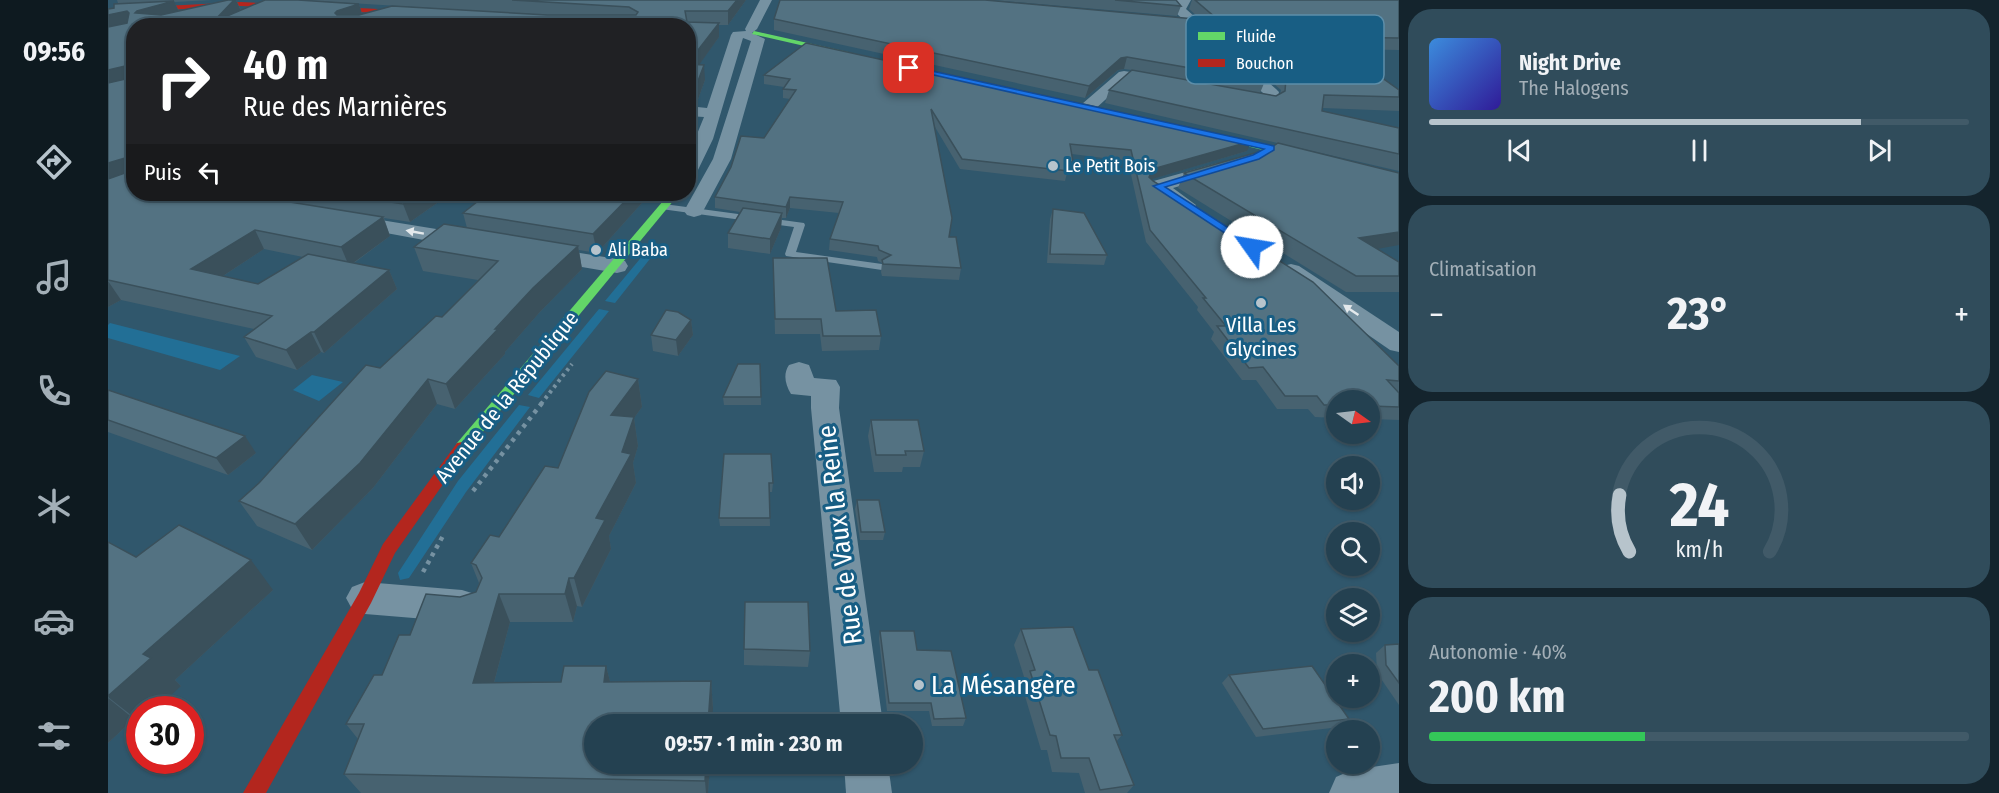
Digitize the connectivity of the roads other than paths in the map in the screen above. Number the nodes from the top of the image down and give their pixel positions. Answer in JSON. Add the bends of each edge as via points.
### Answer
{"nodes":[{"id":1,"x":766,"y":0,"type":"edge"},
{"id":2,"x":1185,"y":0,"type":"edge"},
{"id":3,"x":241,"y":4,"type":"junction"},
{"id":4,"x":108,"y":11,"type":"edge"},
{"id":5,"x":396,"y":12,"type":"junction"},
{"id":6,"x":745,"y":12,"type":"dead end"},
{"id":7,"x":432,"y":14,"type":"edge"},
{"id":8,"x":1186,"y":16,"type":"edge"},
{"id":9,"x":182,"y":18,"type":"edge"},
{"id":10,"x":376,"y":18,"type":"edge"},
{"id":11,"x":1171,"y":22,"type":"edge"},
{"id":12,"x":1186,"y":23,"type":"edge"},
{"id":13,"x":741,"y":32,"type":"junction"},
{"id":14,"x":866,"y":58,"type":"edge"},
{"id":15,"x":1262,"y":84,"type":"edge"},
{"id":16,"x":1177,"y":85,"type":"edge"},
{"id":17,"x":1219,"y":92,"type":"edge"},
{"id":18,"x":1083,"y":106,"type":"joint"},
{"id":19,"x":696,"y":112,"type":"edge"},
{"id":20,"x":1111,"y":112,"type":"edge"},
{"id":21,"x":713,"y":113,"type":"junction"},
{"id":22,"x":1189,"y":129,"type":"edge"},
{"id":23,"x":1271,"y":148,"type":"junction"},
{"id":24,"x":696,"y":161,"type":"edge"},
{"id":25,"x":1399,"y":180,"type":"edge"},
{"id":26,"x":669,"y":201,"type":"edge"},
{"id":27,"x":664,"y":207,"type":"junction"},
{"id":28,"x":694,"y":211,"type":"junction"},
{"id":29,"x":324,"y":216,"type":"edge"},
{"id":30,"x":1208,"y":218,"type":"edge"},
{"id":31,"x":489,"y":245,"type":"edge"},
{"id":32,"x":525,"y":251,"type":"edge"},
{"id":33,"x":1278,"y":263,"type":"edge"},
{"id":34,"x":617,"y":266,"type":"junction"},
{"id":35,"x":882,"y":267,"type":"edge"},
{"id":36,"x":1399,"y":344,"type":"edge"},
{"id":37,"x":799,"y":371,"type":"dead end"},
{"id":38,"x":365,"y":598,"type":"junction"},
{"id":39,"x":473,"y":607,"type":"edge"},
{"id":40,"x":860,"y":714,"type":"edge"},
{"id":41,"x":867,"y":774,"type":"edge"},
{"id":42,"x":1399,"y":786,"type":"edge"},
{"id":43,"x":254,"y":793,"type":"edge"},
{"id":44,"x":869,"y":793,"type":"edge"},
{"id":45,"x":1352,"y":793,"type":"edge"}],
"edges":[{"from":1,"to":13,"type":"street"},
{"from":2,"to":8,"type":"street","via":[[1180,10]]},
{"from":3,"to":4,"type":"street"},
{"from":3,"to":5,"type":"street"},
{"from":3,"to":9,"type":"street"},
{"from":5,"to":7,"type":"street"},
{"from":5,"to":10,"type":"street"},
{"from":6,"to":13,"type":"street"},
{"from":11,"to":12,"type":"street"},
{"from":13,"to":14,"type":"street"},
{"from":13,"to":21,"type":"street"},
{"from":13,"to":28,"type":"street","via":[[758,39],[722,159]]},
{"from":15,"to":17,"type":"street","via":[[1271,92],[1270,102]]},
{"from":16,"to":18,"type":"street","via":[[1124,75]]},
{"from":18,"to":20,"type":"street"},
{"from":19,"to":21,"type":"street"},
{"from":21,"to":24,"type":"street"},
{"from":22,"to":23,"type":"street"},
{"from":23,"to":25,"type":"street"},
{"from":23,"to":30,"type":"street","via":[[1256,157],[1157,186]]},
{"from":26,"to":27,"type":"street","name":"Avenue de la République"},
{"from":27,"to":28,"type":"lane"},
{"from":27,"to":34,"type":"street","name":"Avenue de la République"},
{"from":28,"to":35,"type":"lane","via":[[800,225],[790,254]]},
{"from":31,"to":29,"type":"street","one_way":true},
{"from":32,"to":34,"type":"street"},
{"from":36,"to":33,"type":"street","one_way":true},
{"from":34,"to":38,"type":"street","name":"Avenue de la République","via":[[455,456],[389,549]]},
{"from":37,"to":40,"type":"street","name":"Rue de Vaux la Reine","via":[[801,387],[826,387],[825,408]]},
{"from":38,"to":39,"type":"street"},
{"from":38,"to":43,"type":"street","name":"Avenue de la République"},
{"from":41,"to":44,"type":"street"},
{"from":42,"to":45,"type":"street"}]}
